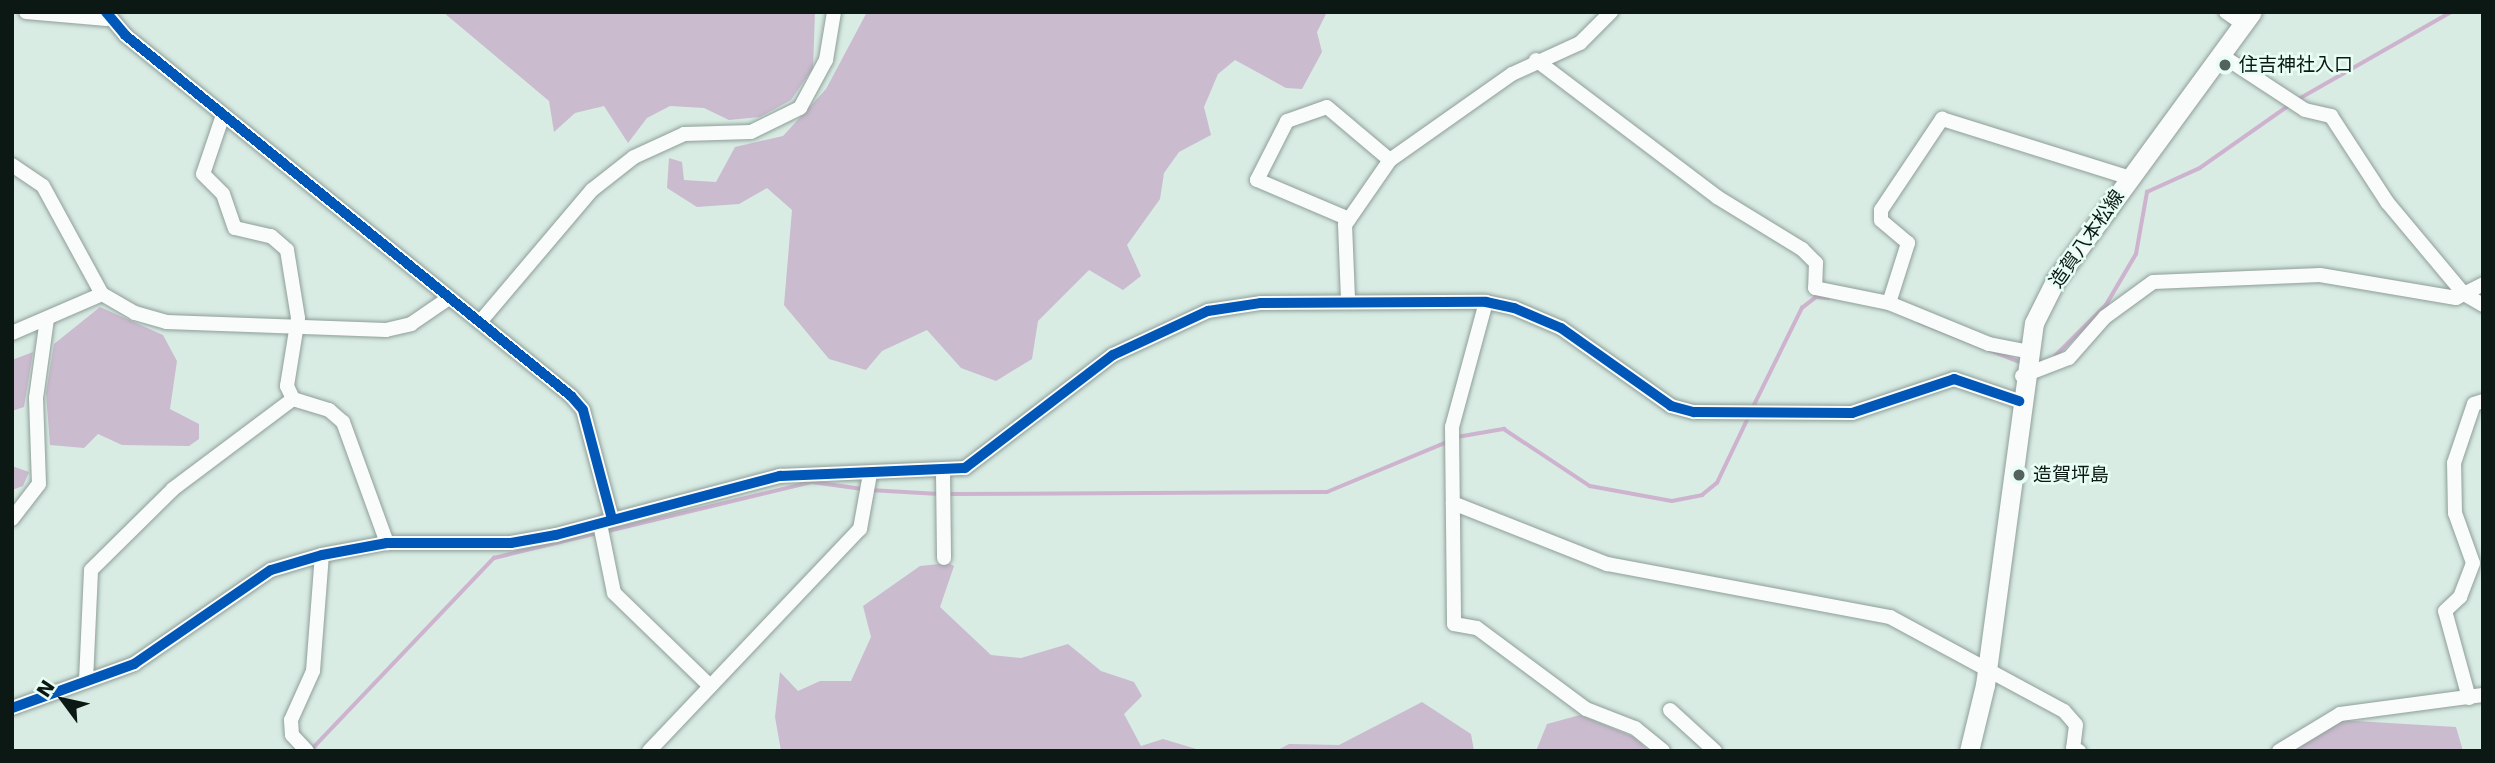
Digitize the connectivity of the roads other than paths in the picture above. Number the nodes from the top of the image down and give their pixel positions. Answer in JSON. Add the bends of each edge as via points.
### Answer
{"nodes":[{"id":1,"x":26,"y":12,"type":"edge"},
{"id":2,"x":834,"y":12,"type":"edge"},
{"id":3,"x":1611,"y":12,"type":"edge"},
{"id":4,"x":2226,"y":12,"type":"edge"},
{"id":5,"x":106,"y":16,"type":"edge"},
{"id":6,"x":2248,"y":18,"type":"edge"},
{"id":7,"x":2221,"y":55,"type":"junction"},
{"id":8,"x":1536,"y":60,"type":"junction"},
{"id":9,"x":223,"y":115,"type":"junction"},
{"id":10,"x":1390,"y":160,"type":"junction"},
{"id":11,"x":12,"y":165,"type":"edge"},
{"id":12,"x":2130,"y":178,"type":"junction"},
{"id":13,"x":1349,"y":219,"type":"junction"},
{"id":14,"x":2483,"y":284,"type":"edge"},
{"id":15,"x":103,"y":294,"type":"junction"},
{"id":16,"x":2464,"y":294,"type":"junction"},
{"id":17,"x":449,"y":298,"type":"junction"},
{"id":18,"x":1348,"y":299,"type":"junction"},
{"id":19,"x":1486,"y":302,"type":"junction"},
{"id":20,"x":1889,"y":303,"type":"junction"},
{"id":21,"x":2483,"y":305,"type":"edge"},
{"id":22,"x":47,"y":319,"type":"junction"},
{"id":23,"x":480,"y":322,"type":"junction"},
{"id":24,"x":294,"y":325,"type":"junction"},
{"id":25,"x":12,"y":333,"type":"edge"},
{"id":26,"x":2024,"y":363,"type":"junction"},
{"id":27,"x":293,"y":399,"type":"junction"},
{"id":28,"x":2020,"y":401,"type":"junction"},
{"id":29,"x":2483,"y":401,"type":"edge"},
{"id":30,"x":878,"y":476,"type":"junction"},
{"id":31,"x":943,"y":478,"type":"junction"},
{"id":32,"x":1453,"y":503,"type":"junction"},
{"id":33,"x":12,"y":519,"type":"edge"},
{"id":34,"x":606,"y":521,"type":"junction"},
{"id":35,"x":387,"y":543,"type":"junction"},
{"id":36,"x":322,"y":555,"type":"junction"},
{"id":37,"x":944,"y":558,"type":"dead end"},
{"id":38,"x":1987,"y":672,"type":"junction"},
{"id":39,"x":86,"y":681,"type":"junction"},
{"id":40,"x":710,"y":686,"type":"junction"},
{"id":41,"x":2476,"y":697,"type":"edge"},
{"id":42,"x":12,"y":708,"type":"edge"},
{"id":43,"x":1670,"y":710,"type":"dead end"},
{"id":44,"x":305,"y":749,"type":"edge"},
{"id":45,"x":649,"y":751,"type":"edge"},
{"id":46,"x":1663,"y":751,"type":"edge"},
{"id":47,"x":1715,"y":751,"type":"edge"},
{"id":48,"x":1969,"y":751,"type":"edge"},
{"id":49,"x":2079,"y":751,"type":"edge"},
{"id":50,"x":2279,"y":751,"type":"edge"}],
"edges":[{"from":1,"to":5,"type":"street"},
{"from":2,"to":23,"type":"street","via":[[826,60],[800,108],[751,132],[684,134],[634,157],[592,190]]},
{"from":3,"to":8,"type":"street","via":[[1580,43]]},
{"from":4,"to":6,"type":"street"},
{"from":5,"to":9,"type":"street"},
{"from":6,"to":7,"type":"main road","name":"造賀八本松線"},
{"from":7,"to":12,"type":"main road","name":"造賀八本松線"},
{"from":7,"to":16,"type":"street","via":[[2305,110],[2331,116],[2387,202]]},
{"from":8,"to":10,"type":"street"},
{"from":8,"to":20,"type":"street","via":[[1717,197],[1802,249],[1816,263],[1815,288]]},
{"from":9,"to":17,"type":"street"},
{"from":9,"to":24,"type":"street","via":[[203,174],[223,194],[234,228],[281,241]]},
{"from":10,"to":13,"type":"street"},
{"from":10,"to":13,"type":"street","via":[[1327,107],[1287,121],[1257,180]]},
{"from":11,"to":15,"type":"street","via":[[43,186]]},
{"from":12,"to":20,"type":"street","via":[[1942,119],[1881,210],[1881,220],[1908,243]]},
{"from":12,"to":26,"type":"main road","name":"造賀八本松線","via":[[2054,281]]},
{"from":13,"to":18,"type":"street"},
{"from":14,"to":16,"type":"street"},
{"from":15,"to":22,"type":"street"},
{"from":15,"to":24,"type":"street","via":[[166,323]]},
{"from":16,"to":21,"type":"street"},
{"from":16,"to":26,"type":"street","via":[[2424,297],[2320,275],[2153,282],[2105,317],[2069,358]]},
{"from":17,"to":23,"type":"street"},
{"from":17,"to":24,"type":"street","via":[[411,324],[386,330]]},
{"from":18,"to":19,"type":"street"},
{"from":18,"to":31,"type":"street","via":[[1208,311],[1113,355],[965,467]]},
{"from":19,"to":28,"type":"street","via":[[1560,328],[1671,406],[1760,416],[1852,413],[1954,379]]},
{"from":19,"to":32,"type":"street","via":[[1452,426]]},
{"from":20,"to":26,"type":"street"},
{"from":22,"to":25,"type":"street"},
{"from":22,"to":33,"type":"street","via":[[36,398],[38,484]]},
{"from":23,"to":34,"type":"street","via":[[583,410]]},
{"from":24,"to":27,"type":"street","via":[[286,386]]},
{"from":26,"to":28,"type":"main road","name":"造賀八本松線"},
{"from":27,"to":35,"type":"street","via":[[329,410],[342,422]]},
{"from":27,"to":39,"type":"street","via":[[173,489],[91,570]]},
{"from":28,"to":38,"type":"main road","name":"造賀八本松線"},
{"from":29,"to":41,"type":"street","via":[[2474,404],[2454,463],[2455,513],[2473,563],[2460,597],[2445,611]]},
{"from":30,"to":31,"type":"street"},
{"from":30,"to":34,"type":"street","via":[[780,476]]},
{"from":30,"to":40,"type":"street","via":[[860,529]]},
{"from":31,"to":37,"type":"street"},
{"from":32,"to":38,"type":"street","via":[[1607,564],[1890,617]]},
{"from":32,"to":46,"type":"street","via":[[1454,624],[1477,628],[1586,709],[1635,728]]},
{"from":34,"to":35,"type":"street","via":[[511,542]]},
{"from":34,"to":40,"type":"street","via":[[614,593]]},
{"from":35,"to":36,"type":"street"},
{"from":36,"to":39,"type":"street","via":[[271,570],[187,633],[134,664]]},
{"from":36,"to":44,"type":"street","via":[[313,671],[290,720],[292,735]]},
{"from":38,"to":48,"type":"main road","name":"造賀八本松線"},
{"from":38,"to":49,"type":"street","via":[[2015,680],[2064,711],[2076,725],[2073,748]]},
{"from":39,"to":42,"type":"street"},
{"from":40,"to":45,"type":"street"},
{"from":41,"to":50,"type":"street","via":[[2340,714]]},
{"from":43,"to":47,"type":"street"}]}
